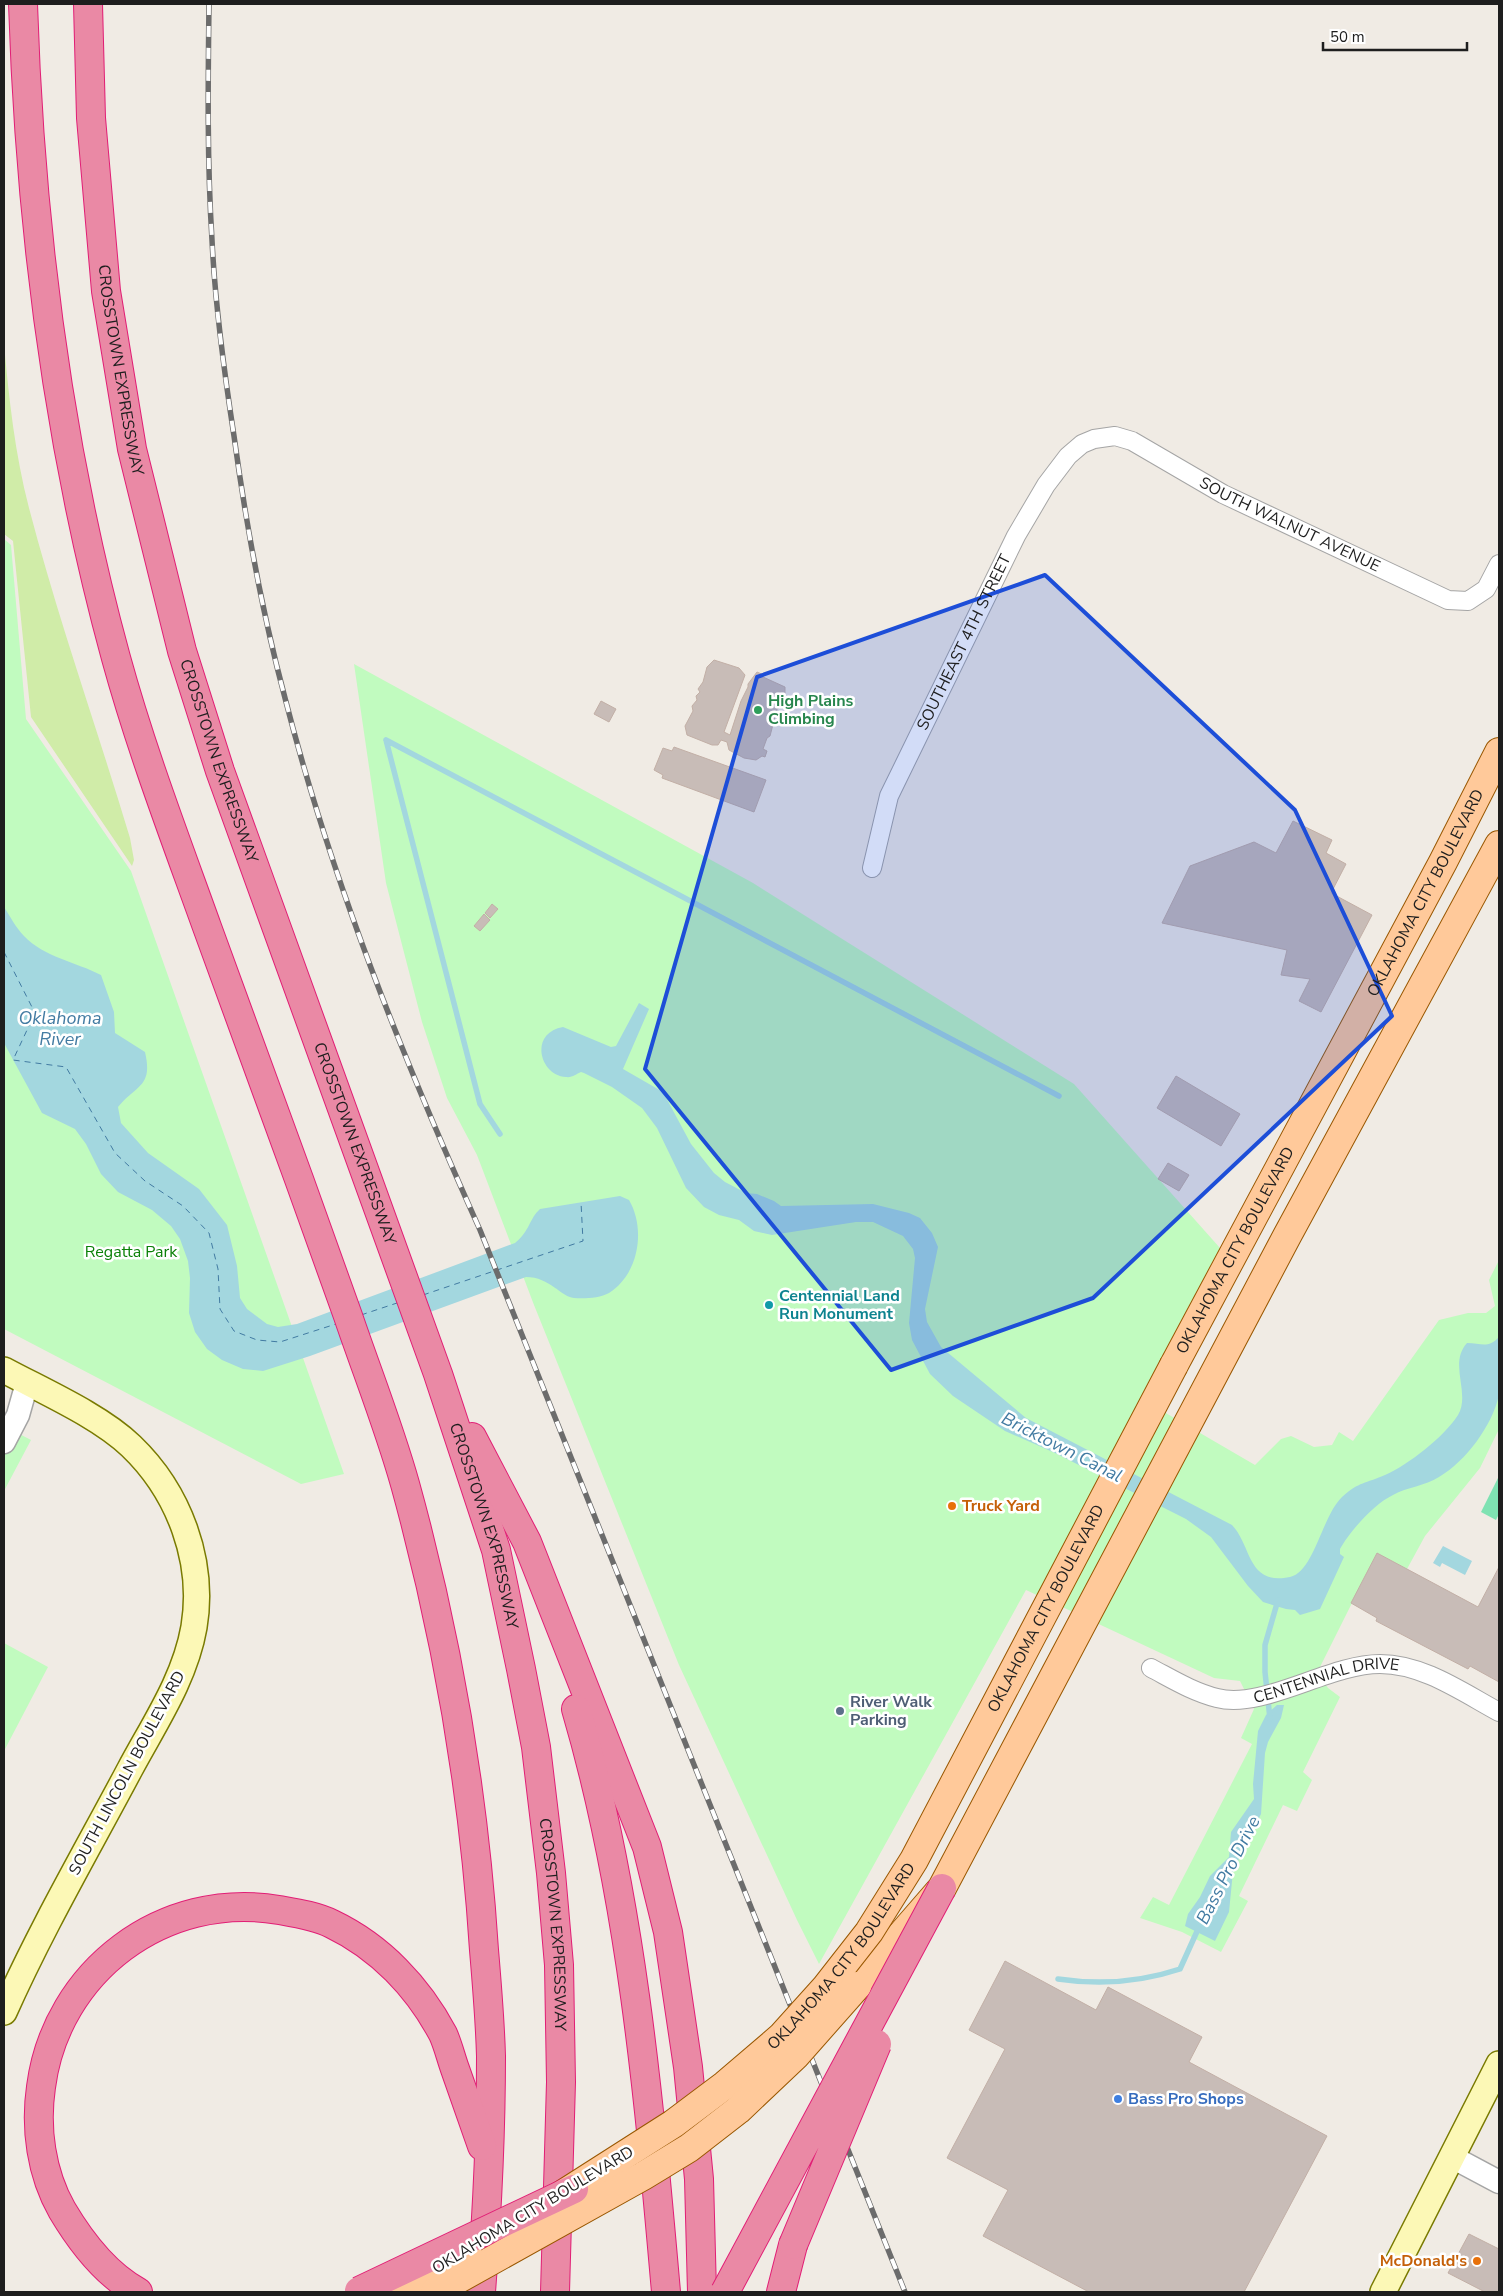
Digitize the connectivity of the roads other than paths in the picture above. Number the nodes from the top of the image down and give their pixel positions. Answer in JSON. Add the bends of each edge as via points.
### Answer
{"nodes":[{"id":1,"x":23,"y":4,"type":"edge"},
{"id":2,"x":88,"y":4,"type":"edge"},
{"id":3,"x":1094,"y":439,"type":"joint"},
{"id":4,"x":1499,"y":564,"type":"edge"},
{"id":5,"x":1499,"y":752,"type":"edge"},
{"id":6,"x":1499,"y":845,"type":"edge"},
{"id":7,"x":872,"y":868,"type":"dead end"},
{"id":8,"x":4,"y":1370,"type":"edge"},
{"id":9,"x":438,"y":1374,"type":"junction"},
{"id":10,"x":27,"y":1383,"type":"junction"},
{"id":11,"x":4,"y":1442,"type":"edge"},
{"id":12,"x":527,"y":1542,"type":"junction"},
{"id":13,"x":1151,"y":1668,"type":"dead end"},
{"id":14,"x":1499,"y":1712,"type":"edge"},
{"id":15,"x":942,"y":1888,"type":"junction"},
{"id":16,"x":4,"y":2012,"type":"edge"},
{"id":17,"x":1499,"y":2064,"type":"edge"},
{"id":18,"x":1452,"y":2157,"type":"junction"},
{"id":19,"x":488,"y":2163,"type":"junction"},
{"id":20,"x":1499,"y":2182,"type":"edge"},
{"id":21,"x":574,"y":2188,"type":"junction"},
{"id":22,"x":138,"y":2292,"type":"edge"},
{"id":23,"x":358,"y":2292,"type":"edge"},
{"id":24,"x":397,"y":2292,"type":"edge"},
{"id":25,"x":436,"y":2292,"type":"edge"},
{"id":26,"x":481,"y":2292,"type":"edge"},
{"id":27,"x":555,"y":2292,"type":"edge"},
{"id":28,"x":666,"y":2292,"type":"edge"},
{"id":29,"x":702,"y":2292,"type":"edge"},
{"id":30,"x":725,"y":2292,"type":"edge"},
{"id":31,"x":781,"y":2292,"type":"edge"},
{"id":32,"x":1383,"y":2292,"type":"edge"}],
"edges":[{"from":1,"to":19,"type":"highway","via":[[33,195],[53,367],[116,659],[152,771],[324,1247],[404,1480],[436,1610],[468,1780],[478,1864],[491,2051]]},
{"from":2,"to":9,"type":"highway","name":"CROSSTOWN EXPRESSWAY","via":[[91,118],[106,290],[132,449],[154,542],[182,651],[220,771]]},
{"from":3,"to":4,"type":"street","name":"SOUTH WALNUT AVENUE","via":[[1115,436],[1132,441],[1223,494],[1448,600],[1468,601],[1486,589]]},
{"from":3,"to":7,"type":"street","name":"SOUTHEAST 4TH STREET","via":[[1082,444],[1055,470],[1016,536],[889,796]]},
{"from":5,"to":21,"type":"main road","name":"OKLAHOMA CITY BOULEVARD","bridge":true,"via":[[914,1860],[869,1932],[826,1988],[781,2037],[673,2124]]},
{"from":6,"to":15,"type":"main road","name":"OKLAHOMA CITY BOULEVARD","via":[[1208,1383]]},
{"from":8,"to":10,"type":"main road","name":"SOUTH LINCOLN BOULEVARD"},
{"from":9,"to":12,"type":"highway"},
{"from":9,"to":27,"type":"highway","name":"CROSSTOWN EXPRESSWAY","via":[[496,1550],[539,1776],[558,1965],[561,2082]]},
{"from":10,"to":11,"type":"street","via":[[18,1416]]},
{"from":10,"to":16,"type":"main road","name":"SOUTH LINCOLN BOULEVARD","via":[[109,1428],[130,1445],[163,1483],[177,1507],[188,1538],[196,1584],[192,1635],[178,1681],[26,1961]]},
{"from":12,"to":28,"type":"highway","via":[[586,1742],[622,1915],[648,2096]]},
{"from":12,"to":29,"type":"highway","via":[[647,1847],[668,1932],[688,2067],[697,2160]]},
{"from":13,"to":14,"type":"street","name":"CENTENNIAL DRIVE","via":[[1188,1688],[1217,1698],[1245,1700],[1361,1666],[1393,1665],[1423,1672]]},
{"from":15,"to":25,"type":"main road","name":"OKLAHOMA CITY BOULEVARD","bridge":true,"via":[[796,2055],[738,2110],[689,2148],[643,2176]]},
{"from":15,"to":30,"type":"highway","bridge":true},
{"from":15,"to":31,"type":"highway","bridge":true,"via":[[793,2244]]},
{"from":17,"to":18,"type":"main road"},
{"from":18,"to":20,"type":"street"},
{"from":18,"to":32,"type":"main road"},
{"from":19,"to":22,"type":"highway","via":[[443,2035],[406,1980],[381,1955],[330,1923],[294,1912],[260,1906],[222,1906],[178,1917],[123,1946],[82,1986],[52,2041],[38,2104],[43,2161],[55,2196],[72,2228],[90,2252]]},
{"from":19,"to":26,"type":"highway"},
{"from":21,"to":23,"type":"highway","bridge":true},
{"from":21,"to":24,"type":"main road","name":"OKLAHOMA CITY BOULEVARD","bridge":true}]}
